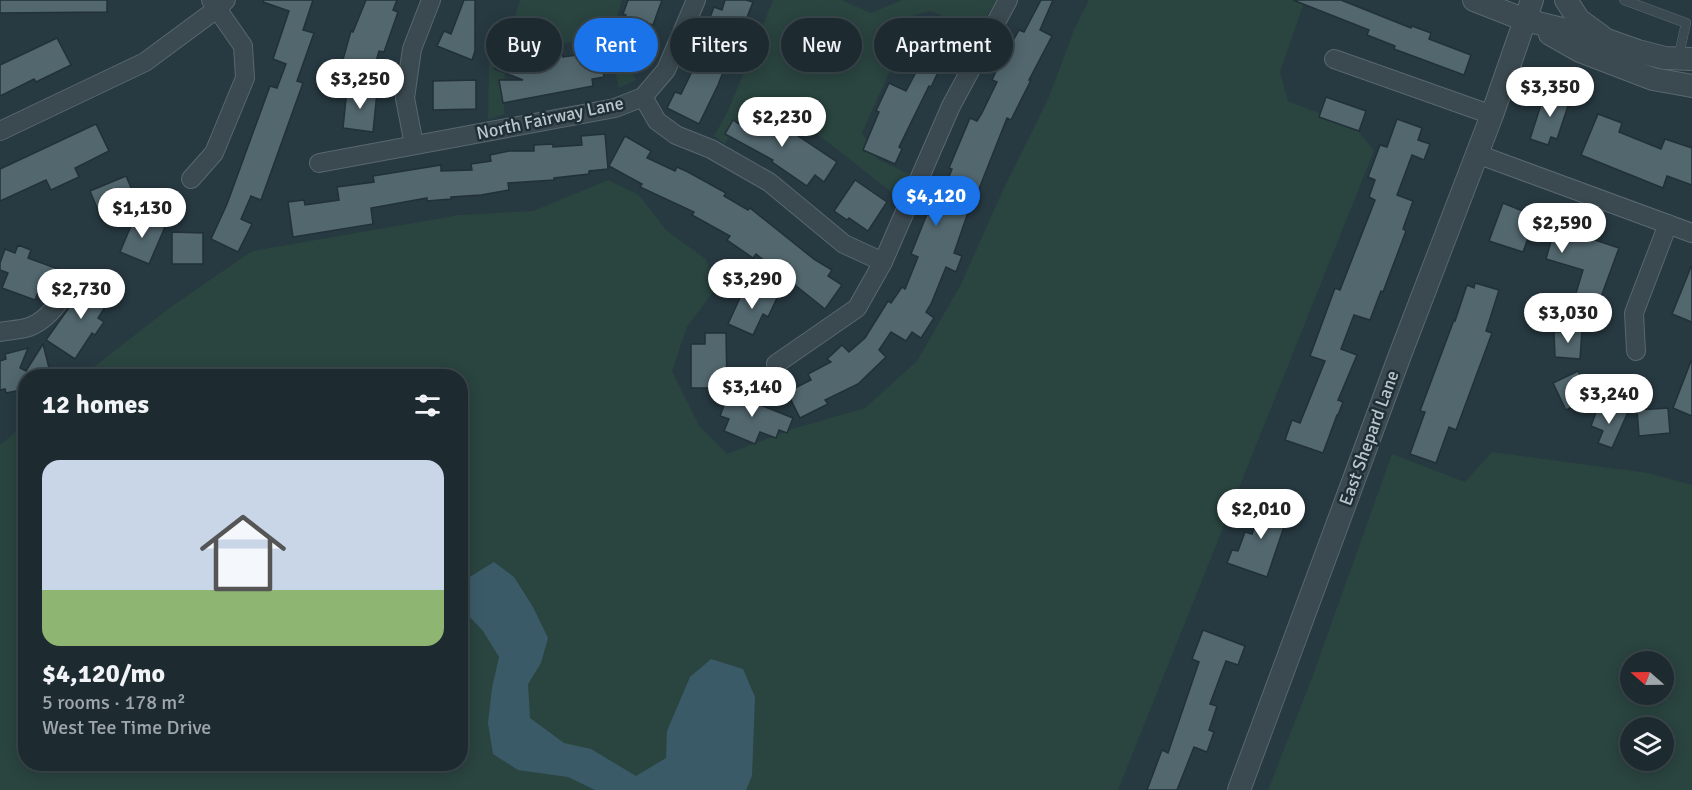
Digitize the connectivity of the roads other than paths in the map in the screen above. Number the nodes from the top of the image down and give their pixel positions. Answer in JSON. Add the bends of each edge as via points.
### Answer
{"nodes":[{"id":1,"x":431,"y":0,"type":"edge"},
{"id":2,"x":696,"y":0,"type":"edge"},
{"id":3,"x":1008,"y":0,"type":"edge"},
{"id":4,"x":1474,"y":0,"type":"edge"},
{"id":5,"x":1566,"y":0,"type":"edge"},
{"id":6,"x":1624,"y":0,"type":"edge"},
{"id":7,"x":218,"y":3,"type":"edge"},
{"id":8,"x":1528,"y":10,"type":"edge"},
{"id":9,"x":1607,"y":40,"type":"junction"},
{"id":10,"x":1334,"y":59,"type":"dead end"},
{"id":11,"x":1685,"y":59,"type":"edge"},
{"id":12,"x":1692,"y":86,"type":"edge"},
{"id":13,"x":643,"y":97,"type":"junction"},
{"id":14,"x":1492,"y":115,"type":"junction"},
{"id":15,"x":0,"y":131,"type":"edge"},
{"id":16,"x":414,"y":145,"type":"junction"},
{"id":17,"x":1477,"y":154,"type":"junction"},
{"id":18,"x":319,"y":163,"type":"dead end"},
{"id":19,"x":191,"y":179,"type":"dead end"},
{"id":20,"x":1668,"y":224,"type":"junction"},
{"id":21,"x":1692,"y":233,"type":"edge"},
{"id":22,"x":883,"y":262,"type":"junction"},
{"id":23,"x":74,"y":279,"type":"dead end"},
{"id":24,"x":0,"y":332,"type":"edge"},
{"id":25,"x":1636,"y":351,"type":"dead end"},
{"id":26,"x":776,"y":364,"type":"dead end"},
{"id":27,"x":1239,"y":790,"type":"edge"}],
"edges":[{"from":1,"to":16,"type":"street","via":[[412,50],[405,98]]},
{"from":2,"to":13,"type":"street","via":[[666,70]]},
{"from":3,"to":22,"type":"street","via":[[951,106]]},
{"from":4,"to":8,"type":"street"},
{"from":5,"to":9,"type":"street","via":[[1579,20]]},
{"from":6,"to":11,"type":"lane","via":[[1686,23]]},
{"from":7,"to":15,"type":"street","via":[[145,62]]},
{"from":7,"to":19,"type":"street","via":[[243,46],[245,78],[214,153]]},
{"from":8,"to":9,"type":"street"},
{"from":8,"to":12,"type":"street","via":[[1580,51],[1653,80]]},
{"from":8,"to":14,"type":"street","name":"East Shepard Lane"},
{"from":9,"to":11,"type":"street","via":[[1654,56]]},
{"from":10,"to":14,"type":"street"},
{"from":13,"to":16,"type":"street","name":"North Fairway Lane","via":[[615,108]]},
{"from":13,"to":22,"type":"street","name":"North Fairway Lane","via":[[657,120],[676,135],[711,149],[769,182],[844,244]]},
{"from":14,"to":17,"type":"street","name":"East Shepard Lane"},
{"from":16,"to":18,"type":"street","name":"North Fairway Lane"},
{"from":17,"to":20,"type":"street"},
{"from":17,"to":27,"type":"street","name":"East Shepard Lane"},
{"from":20,"to":21,"type":"street"},
{"from":20,"to":25,"type":"street","via":[[1634,313]]},
{"from":22,"to":26,"type":"street","via":[[857,308]]},
{"from":23,"to":24,"type":"street","via":[[37,324]]}]}
